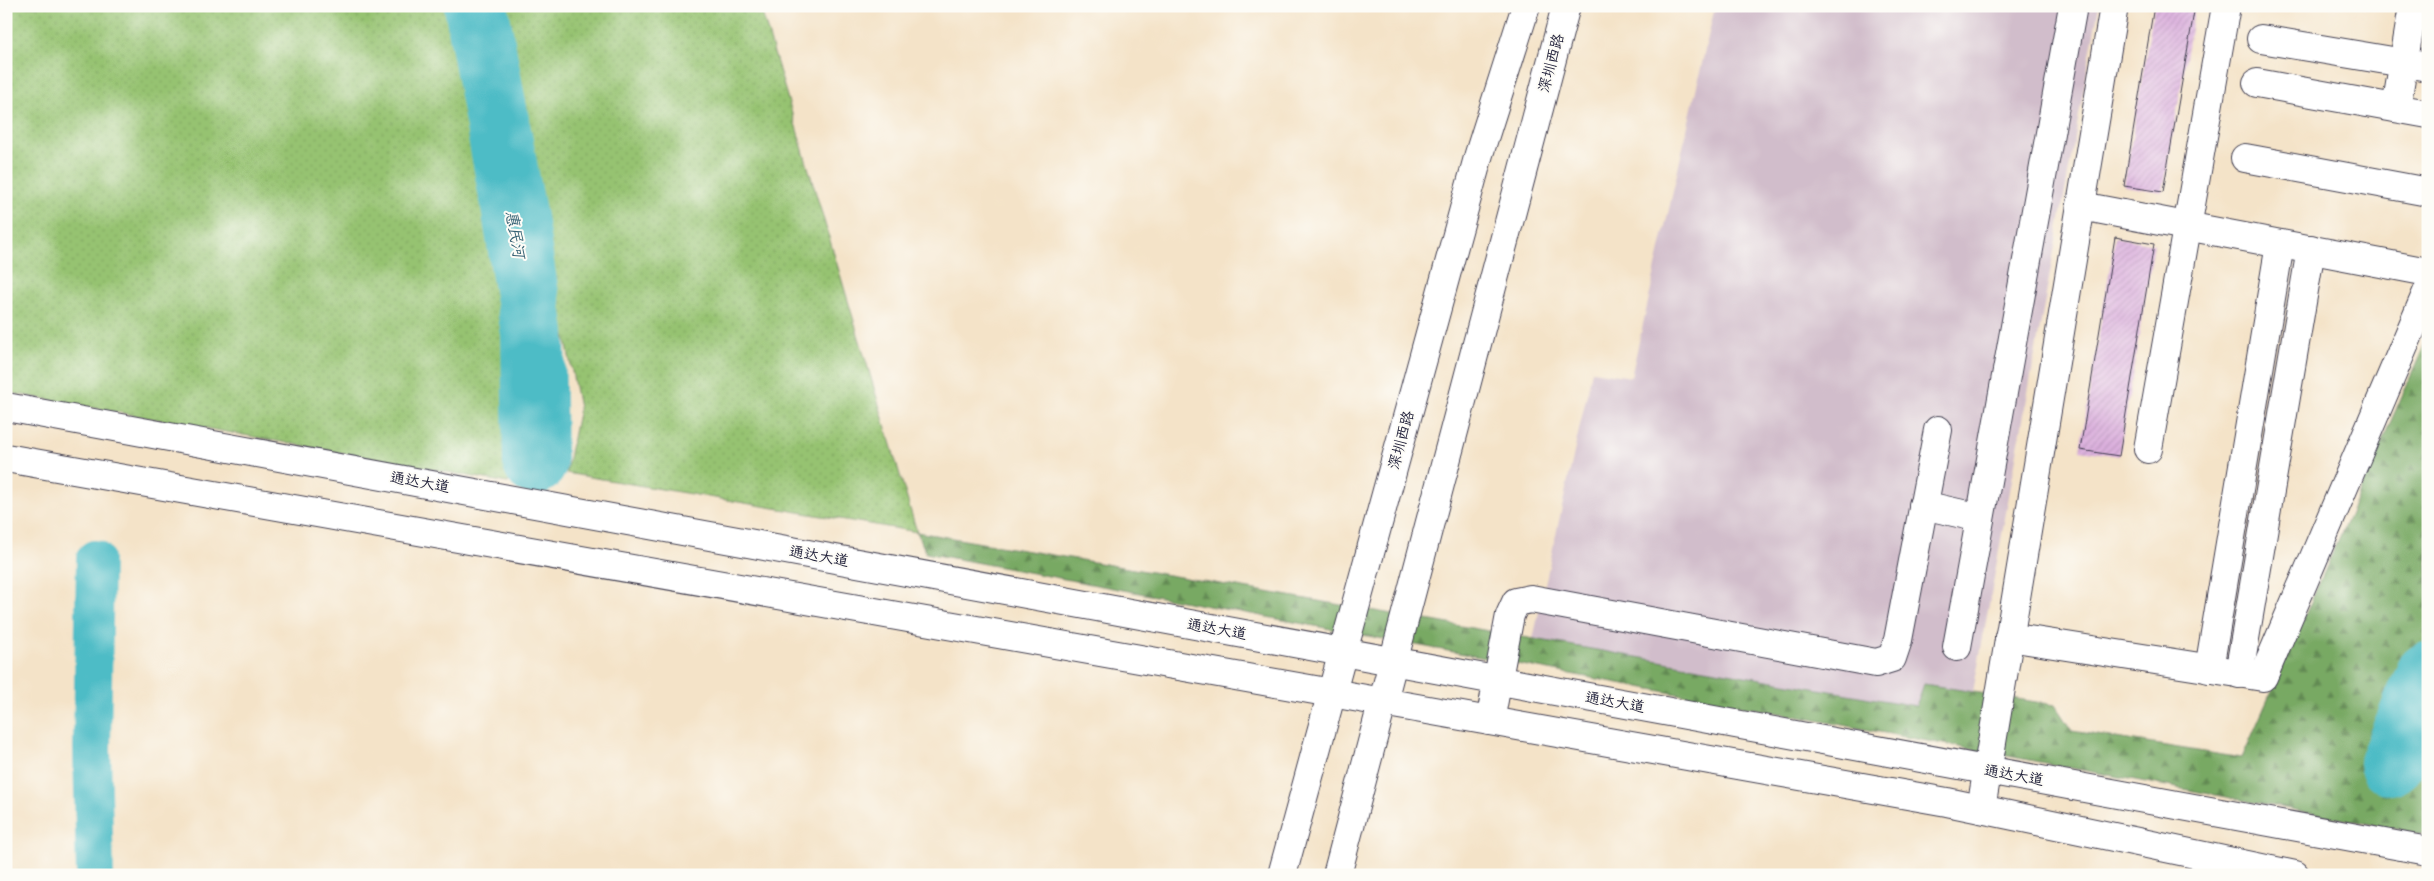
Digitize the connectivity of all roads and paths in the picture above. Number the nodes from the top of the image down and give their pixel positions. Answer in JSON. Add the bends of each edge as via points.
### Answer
{"nodes":[{"id":1,"x":1526,"y":6,"type":"edge"},
{"id":2,"x":1566,"y":6,"type":"edge"},
{"id":3,"x":2073,"y":6,"type":"edge"},
{"id":4,"x":2114,"y":6,"type":"edge"},
{"id":5,"x":2226,"y":6,"type":"edge"},
{"id":6,"x":2413,"y":6,"type":"edge"},
{"id":7,"x":2261,"y":39,"type":"dead end"},
{"id":8,"x":2416,"y":66,"type":"edge"},
{"id":9,"x":2257,"y":83,"type":"dead end"},
{"id":10,"x":2396,"y":108,"type":"junction"},
{"id":11,"x":2428,"y":114,"type":"edge"},
{"id":12,"x":2245,"y":158,"type":"dead end"},
{"id":13,"x":2428,"y":192,"type":"edge"},
{"id":14,"x":2081,"y":206,"type":"junction"},
{"id":15,"x":2187,"y":226,"type":"junction"},
{"id":16,"x":2280,"y":244,"type":"junction"},
{"id":17,"x":2311,"y":250,"type":"junction"},
{"id":18,"x":2428,"y":272,"type":"edge"},
{"id":19,"x":2428,"y":290,"type":"edge"},
{"id":20,"x":6,"y":407,"type":"edge"},
{"id":21,"x":1938,"y":430,"type":"dead end"},
{"id":22,"x":2148,"y":449,"type":"dead end"},
{"id":23,"x":6,"y":458,"type":"edge"},
{"id":24,"x":1923,"y":505,"type":"junction"},
{"id":25,"x":1980,"y":518,"type":"junction"},
{"id":26,"x":2009,"y":637,"type":"junction"},
{"id":27,"x":1957,"y":648,"type":"dead end"},
{"id":28,"x":1343,"y":652,"type":"junction"},
{"id":29,"x":1394,"y":661,"type":"junction"},
{"id":30,"x":2209,"y":669,"type":"junction"},
{"id":31,"x":2239,"y":674,"type":"junction"},
{"id":32,"x":1498,"y":680,"type":"junction"},
{"id":33,"x":1332,"y":693,"type":"junction"},
{"id":34,"x":1383,"y":702,"type":"junction"},
{"id":35,"x":1490,"y":721,"type":"junction"},
{"id":36,"x":1987,"y":770,"type":"junction"},
{"id":37,"x":1981,"y":809,"type":"junction"},
{"id":38,"x":2428,"y":851,"type":"edge"},
{"id":39,"x":1282,"y":875,"type":"edge"},
{"id":40,"x":1337,"y":875,"type":"edge"},
{"id":41,"x":2295,"y":875,"type":"edge"}],
"edges":[{"from":1,"to":28,"type":"main road","name":"深圳西路","via":[[1479,154]]},
{"from":2,"to":29,"type":"main road","name":"深圳西路"},
{"from":3,"to":25,"type":"main road"},
{"from":4,"to":14,"type":"main road"},
{"from":5,"to":15,"type":"main road"},
{"from":6,"to":8,"type":"main road"},
{"from":7,"to":8,"type":"main road"},
{"from":8,"to":10,"type":"main road"},
{"from":9,"to":10,"type":"main road"},
{"from":10,"to":11,"type":"main road"},
{"from":12,"to":13,"type":"main road"},
{"from":14,"to":15,"type":"main road"},
{"from":14,"to":26,"type":"main road"},
{"from":15,"to":16,"type":"main road"},
{"from":15,"to":22,"type":"main road"},
{"from":16,"to":17,"type":"main road"},
{"from":16,"to":30,"type":"main road"},
{"from":17,"to":18,"type":"main road"},
{"from":17,"to":31,"type":"main road"},
{"from":19,"to":31,"type":"main road","via":[[2263,678]]},
{"from":20,"to":28,"type":"main road","name":"通达大道"},
{"from":21,"to":24,"type":"main road"},
{"from":23,"to":33,"type":"main road"},
{"from":24,"to":25,"type":"main road"},
{"from":24,"to":32,"type":"main road","via":[[1892,658],[1876,663],[1531,599],[1516,602],[1510,615]]},
{"from":25,"to":27,"type":"main road"},
{"from":26,"to":30,"type":"main road"},
{"from":26,"to":36,"type":"main road"},
{"from":28,"to":29,"type":"main road","name":"通达大道"},
{"from":28,"to":33,"type":"main road","name":"深圳西路"},
{"from":29,"to":32,"type":"main road","name":"通达大道"},
{"from":29,"to":34,"type":"main road","name":"深圳西路"},
{"from":30,"to":31,"type":"main road"},
{"from":32,"to":35,"type":"main road"},
{"from":32,"to":36,"type":"main road","name":"通达大道"},
{"from":33,"to":34,"type":"main road"},
{"from":33,"to":39,"type":"main road","name":"深圳西路"},
{"from":34,"to":35,"type":"main road"},
{"from":34,"to":40,"type":"main road","name":"深圳西路"},
{"from":35,"to":37,"type":"main road"},
{"from":36,"to":37,"type":"main road"},
{"from":36,"to":38,"type":"main road","name":"通达大道"},
{"from":37,"to":41,"type":"main road"}]}
